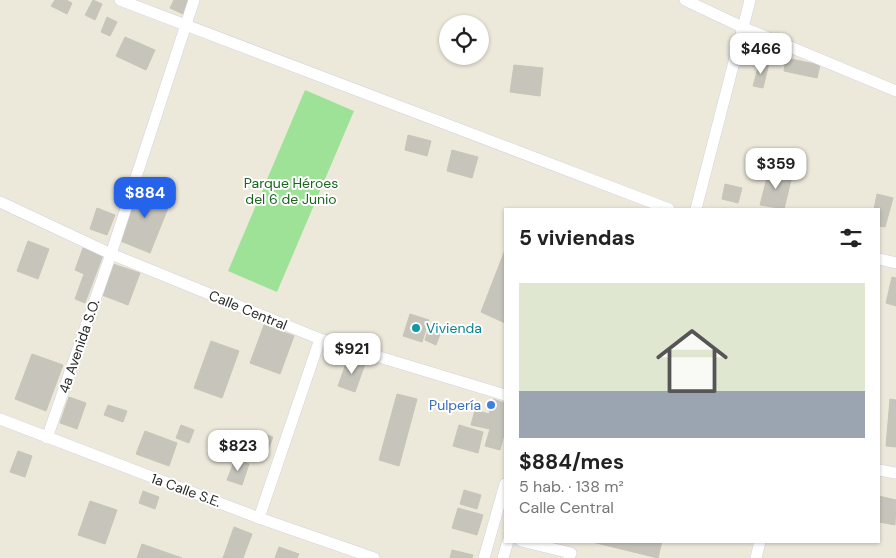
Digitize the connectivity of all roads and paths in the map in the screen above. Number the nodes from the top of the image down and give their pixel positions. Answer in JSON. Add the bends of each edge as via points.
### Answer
{"nodes":[{"id":1,"x":120,"y":0,"type":"edge"},
{"id":2,"x":194,"y":0,"type":"edge"},
{"id":3,"x":685,"y":0,"type":"edge"},
{"id":4,"x":750,"y":0,"type":"edge"},
{"id":5,"x":185,"y":25,"type":"junction"},
{"id":6,"x":742,"y":27,"type":"junction"},
{"id":7,"x":896,"y":91,"type":"edge"},
{"id":8,"x":0,"y":202,"type":"edge"},
{"id":9,"x":666,"y":208,"type":"edge"},
{"id":10,"x":696,"y":208,"type":"edge"},
{"id":11,"x":111,"y":254,"type":"junction"},
{"id":12,"x":880,"y":259,"type":"edge"},
{"id":13,"x":896,"y":263,"type":"edge"},
{"id":14,"x":320,"y":339,"type":"junction"},
{"id":15,"x":504,"y":395,"type":"edge"},
{"id":16,"x":0,"y":419,"type":"edge"},
{"id":17,"x":47,"y":438,"type":"junction"},
{"id":18,"x":880,"y":470,"type":"edge"},
{"id":19,"x":896,"y":473,"type":"edge"},
{"id":20,"x":504,"y":488,"type":"edge"},
{"id":21,"x":259,"y":518,"type":"junction"},
{"id":22,"x":507,"y":543,"type":"edge"},
{"id":23,"x":530,"y":543,"type":"edge"},
{"id":24,"x":760,"y":543,"type":"edge"},
{"id":25,"x":374,"y":558,"type":"edge"},
{"id":26,"x":484,"y":558,"type":"edge"},
{"id":27,"x":503,"y":558,"type":"edge"},
{"id":28,"x":569,"y":558,"type":"edge"},
{"id":29,"x":756,"y":558,"type":"edge"}],
"edges":[{"from":1,"to":5,"type":"street"},
{"from":2,"to":5,"type":"street","name":"4a Avenida S.O."},
{"from":3,"to":6,"type":"street"},
{"from":4,"to":6,"type":"street"},
{"from":5,"to":9,"type":"street"},
{"from":5,"to":11,"type":"street","name":"4a Avenida S.O."},
{"from":6,"to":7,"type":"street"},
{"from":6,"to":10,"type":"street"},
{"from":8,"to":11,"type":"street","name":"Calle Central"},
{"from":11,"to":14,"type":"street","name":"Calle Central"},
{"from":11,"to":17,"type":"street","name":"4a Avenida S.O."},
{"from":12,"to":13,"type":"street"},
{"from":14,"to":15,"type":"street","name":"Calle Central"},
{"from":14,"to":21,"type":"street"},
{"from":16,"to":17,"type":"street","name":"1a Calle S.E."},
{"from":17,"to":21,"type":"street","name":"1a Calle S.E."},
{"from":18,"to":19,"type":"street"},
{"from":20,"to":26,"type":"street"},
{"from":21,"to":25,"type":"street","name":"1a Calle S.E."},
{"from":22,"to":27,"type":"street"},
{"from":23,"to":28,"type":"street","via":[[570,553]]},
{"from":24,"to":29,"type":"street"}]}
